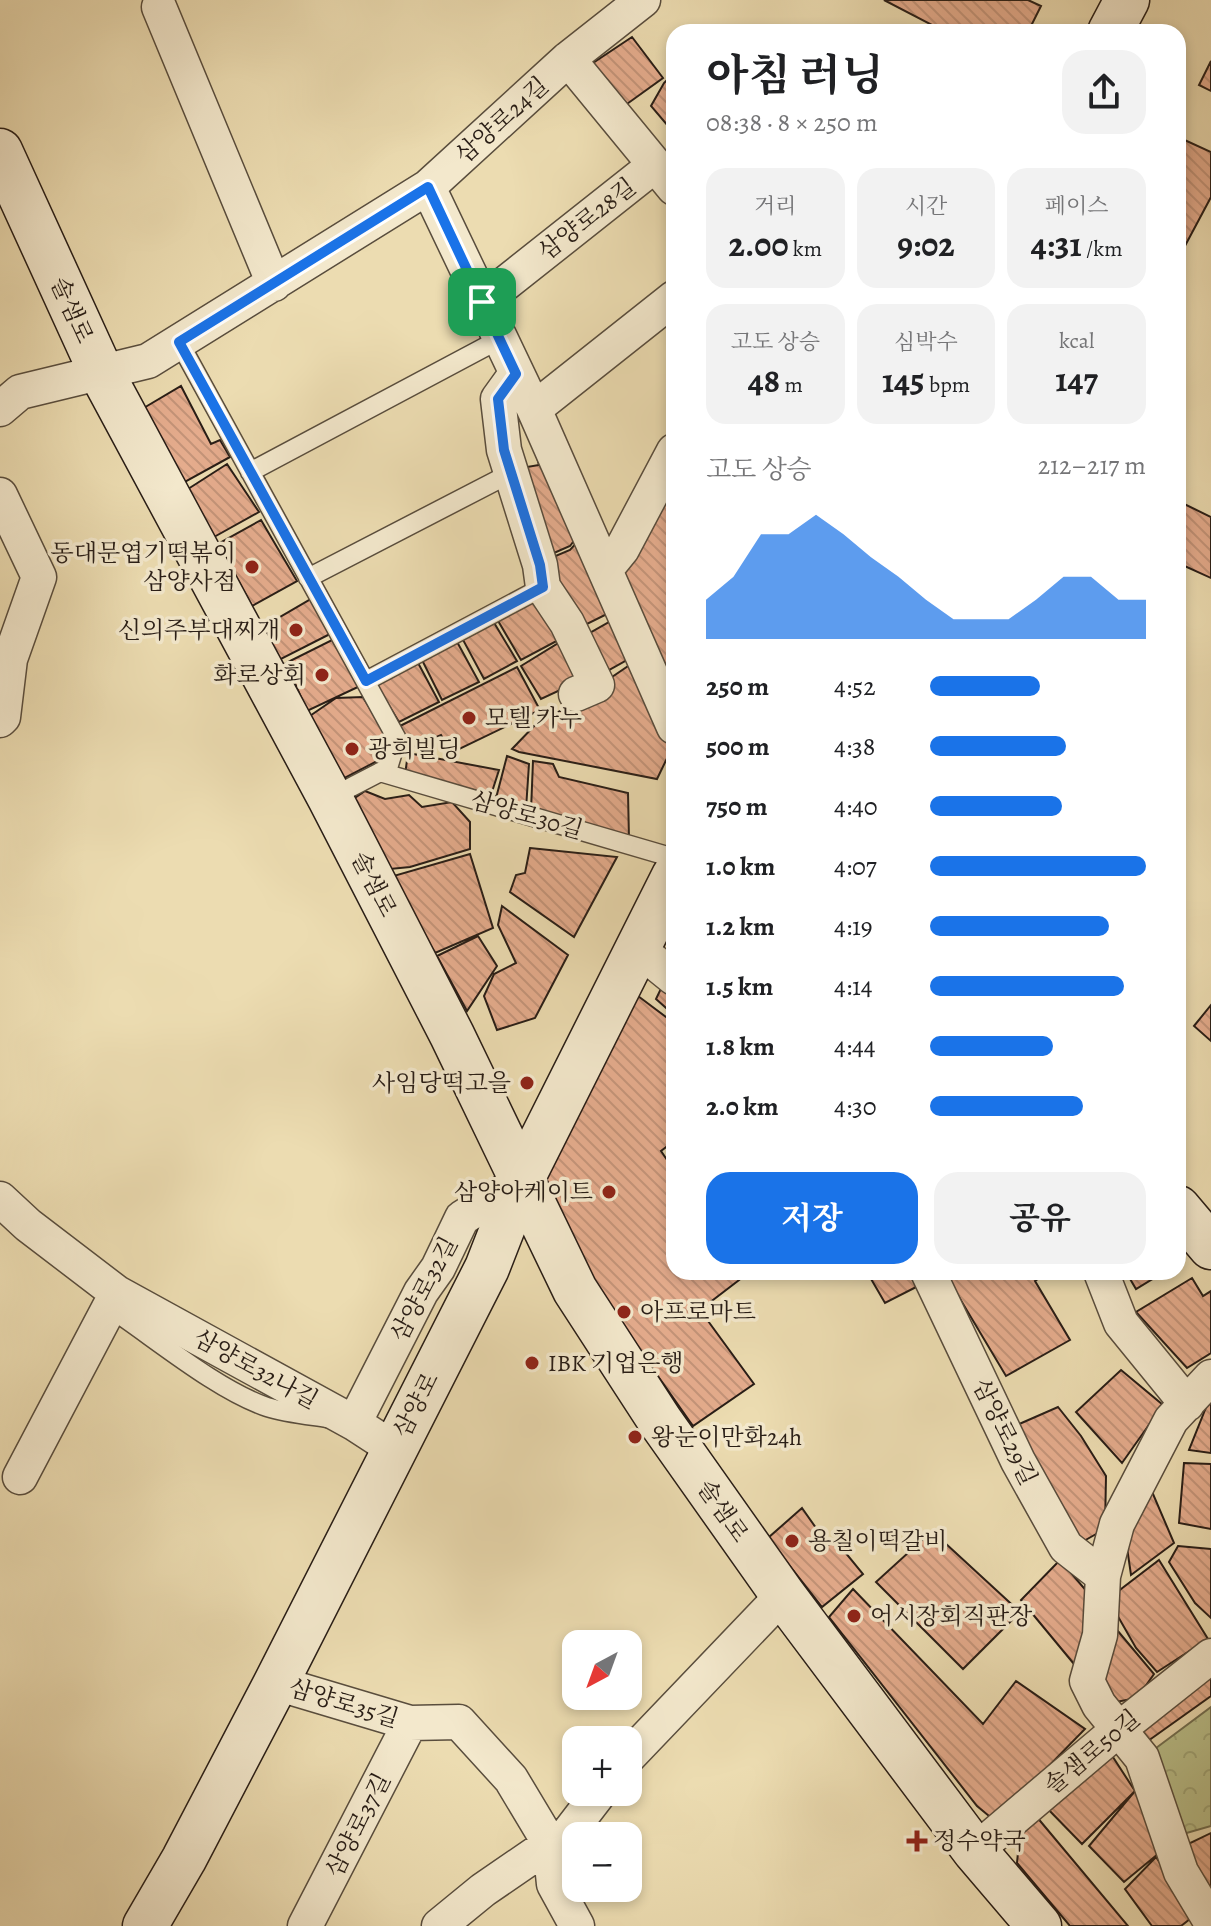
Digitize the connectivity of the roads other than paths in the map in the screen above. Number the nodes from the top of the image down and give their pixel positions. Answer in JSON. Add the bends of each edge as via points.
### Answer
{"nodes":[{"id":1,"x":643,"y":0,"type":"edge"},
{"id":2,"x":1127,"y":0,"type":"edge"},
{"id":3,"x":159,"y":7,"type":"dead end"},
{"id":4,"x":1114,"y":24,"type":"edge"},
{"id":5,"x":568,"y":59,"type":"junction"},
{"id":6,"x":0,"y":151,"type":"edge"},
{"id":7,"x":665,"y":177,"type":"edge"},
{"id":8,"x":428,"y":187,"type":"junction"},
{"id":9,"x":274,"y":284,"type":"junction"},
{"id":10,"x":482,"y":302,"type":"junction"},
{"id":11,"x":666,"y":304,"type":"edge"},
{"id":12,"x":500,"y":339,"type":"junction"},
{"id":13,"x":179,"y":342,"type":"junction"},
{"id":14,"x":101,"y":372,"type":"junction"},
{"id":15,"x":516,"y":374,"type":"junction"},
{"id":16,"x":0,"y":409,"type":"edge"},
{"id":17,"x":534,"y":409,"type":"junction"},
{"id":18,"x":666,"y":466,"type":"edge"},
{"id":19,"x":250,"y":472,"type":"junction"},
{"id":20,"x":511,"y":473,"type":"junction"},
{"id":21,"x":0,"y":495,"type":"edge"},
{"id":22,"x":605,"y":570,"type":"junction"},
{"id":23,"x":308,"y":578,"type":"junction"},
{"id":24,"x":543,"y":587,"type":"junction"},
{"id":25,"x":366,"y":681,"type":"junction"},
{"id":26,"x":576,"y":694,"type":"dead end"},
{"id":27,"x":666,"y":709,"type":"edge"},
{"id":28,"x":0,"y":720,"type":"edge"},
{"id":29,"x":380,"y":772,"type":"junction"},
{"id":30,"x":330,"y":798,"type":"junction"},
{"id":31,"x":666,"y":856,"type":"edge"},
{"id":32,"x":666,"y":892,"type":"edge"},
{"id":33,"x":637,"y":948,"type":"junction"},
{"id":34,"x":666,"y":972,"type":"edge"},
{"id":35,"x":521,"y":1181,"type":"junction"},
{"id":36,"x":0,"y":1199,"type":"edge"},
{"id":37,"x":1186,"y":1217,"type":"edge"},
{"id":38,"x":1211,"y":1247,"type":"edge"},
{"id":39,"x":932,"y":1280,"type":"edge"},
{"id":40,"x":1104,"y":1280,"type":"edge"},
{"id":41,"x":114,"y":1300,"type":"junction"},
{"id":42,"x":1211,"y":1377,"type":"edge"},
{"id":43,"x":1187,"y":1404,"type":"junction"},
{"id":44,"x":354,"y":1423,"type":"junction"},
{"id":45,"x":394,"y":1449,"type":"junction"},
{"id":46,"x":20,"y":1477,"type":"dead end"},
{"id":47,"x":1103,"y":1576,"type":"junction"},
{"id":48,"x":783,"y":1595,"type":"junction"},
{"id":49,"x":1211,"y":1656,"type":"edge"},
{"id":50,"x":276,"y":1683,"type":"junction"},
{"id":51,"x":410,"y":1723,"type":"junction"},
{"id":52,"x":1119,"y":1729,"type":"junction"},
{"id":53,"x":642,"y":1742,"type":"edge"},
{"id":54,"x":589,"y":1806,"type":"edge"},
{"id":55,"x":550,"y":1844,"type":"junction"},
{"id":56,"x":975,"y":1851,"type":"junction"},
{"id":57,"x":1211,"y":1922,"type":"edge"},
{"id":58,"x":145,"y":1926,"type":"edge"},
{"id":59,"x":305,"y":1926,"type":"edge"},
{"id":60,"x":439,"y":1926,"type":"edge"},
{"id":61,"x":577,"y":1926,"type":"edge"},
{"id":62,"x":1039,"y":1926,"type":"edge"}],
"edges":[{"from":1,"to":5,"type":"street","name":"삼양로24길"},
{"from":2,"to":4,"type":"main road"},
{"from":3,"to":9,"type":"street"},
{"from":5,"to":7,"type":"street","name":"삼양로24길"},
{"from":5,"to":8,"type":"street","name":"삼양로24길"},
{"from":6,"to":14,"type":"main road","name":"솔샘로"},
{"from":7,"to":10,"type":"street","name":"삼양로28길"},
{"from":8,"to":9,"type":"street","name":"삼양로24길"},
{"from":8,"to":10,"type":"street"},
{"from":9,"to":13,"type":"street","name":"삼양로24길"},
{"from":10,"to":12,"type":"street"},
{"from":11,"to":17,"type":"street"},
{"from":12,"to":15,"type":"street"},
{"from":12,"to":19,"type":"lane"},
{"from":13,"to":14,"type":"street","name":"삼양로24길","via":[[148,361]]},
{"from":13,"to":19,"type":"lane"},
{"from":14,"to":16,"type":"street","name":"삼양로24길","via":[[20,392]]},
{"from":14,"to":30,"type":"main road","name":"솔샘로"},
{"from":15,"to":17,"type":"street"},
{"from":15,"to":20,"type":"street","via":[[498,399]]},
{"from":17,"to":22,"type":"street"},
{"from":18,"to":22,"type":"street","via":[[622,549]]},
{"from":19,"to":23,"type":"lane"},
{"from":20,"to":23,"type":"lane"},
{"from":20,"to":24,"type":"street"},
{"from":21,"to":28,"type":"street","via":[[39,577],[10,659]]},
{"from":22,"to":27,"type":"street"},
{"from":23,"to":25,"type":"lane"},
{"from":24,"to":25,"type":"lane"},
{"from":24,"to":26,"type":"street","via":[[597,685]]},
{"from":25,"to":29,"type":"lane","via":[[397,739],[388,768]]},
{"from":29,"to":30,"type":"lane"},
{"from":29,"to":31,"type":"lane","name":"삼양로30길"},
{"from":30,"to":35,"type":"main road","name":"솔샘로"},
{"from":32,"to":33,"type":"main road","name":"삼양로"},
{"from":33,"to":34,"type":"street"},
{"from":33,"to":35,"type":"main road","name":"삼양로"},
{"from":35,"to":44,"type":"street","name":"삼양로32길","via":[[462,1218]]},
{"from":35,"to":45,"type":"main road","name":"삼양로","via":[[487,1268]]},
{"from":35,"to":48,"type":"main road","name":"솔샘로","via":[[575,1290]]},
{"from":36,"to":41,"type":"street","name":"삼양로32나길"},
{"from":37,"to":38,"type":"main road"},
{"from":39,"to":47,"type":"street","name":"삼양로29길","via":[[1018,1461],[1066,1547]]},
{"from":40,"to":43,"type":"street","via":[[1121,1323]]},
{"from":41,"to":44,"type":"street","name":"삼양로32나길"},
{"from":41,"to":46,"type":"street"},
{"from":42,"to":43,"type":"street"},
{"from":43,"to":47,"type":"street","via":[[1171,1420],[1117,1524]]},
{"from":44,"to":45,"type":"street","name":"삼양로32나길"},
{"from":45,"to":50,"type":"main road","name":"삼양로"},
{"from":47,"to":52,"type":"street","via":[[1100,1635],[1087,1681]]},
{"from":48,"to":53,"type":"street"},
{"from":48,"to":56,"type":"main road","name":"솔샘로"},
{"from":49,"to":52,"type":"street","name":"솔샘로50길"},
{"from":50,"to":51,"type":"street","name":"삼양로35길"},
{"from":50,"to":58,"type":"main road","name":"삼양로"},
{"from":51,"to":55,"type":"street","name":"삼양로35길","via":[[459,1722],[511,1779]]},
{"from":51,"to":59,"type":"street","name":"삼양로37길"},
{"from":52,"to":56,"type":"street","name":"솔샘로50길"},
{"from":52,"to":57,"type":"street","via":[[1142,1758],[1181,1872]]},
{"from":54,"to":55,"type":"street","via":[[560,1844]]},
{"from":55,"to":60,"type":"street"},
{"from":55,"to":61,"type":"street","name":"삼양로35길","via":[[554,1884]]},
{"from":56,"to":62,"type":"main road","name":"솔샘로"}]}
